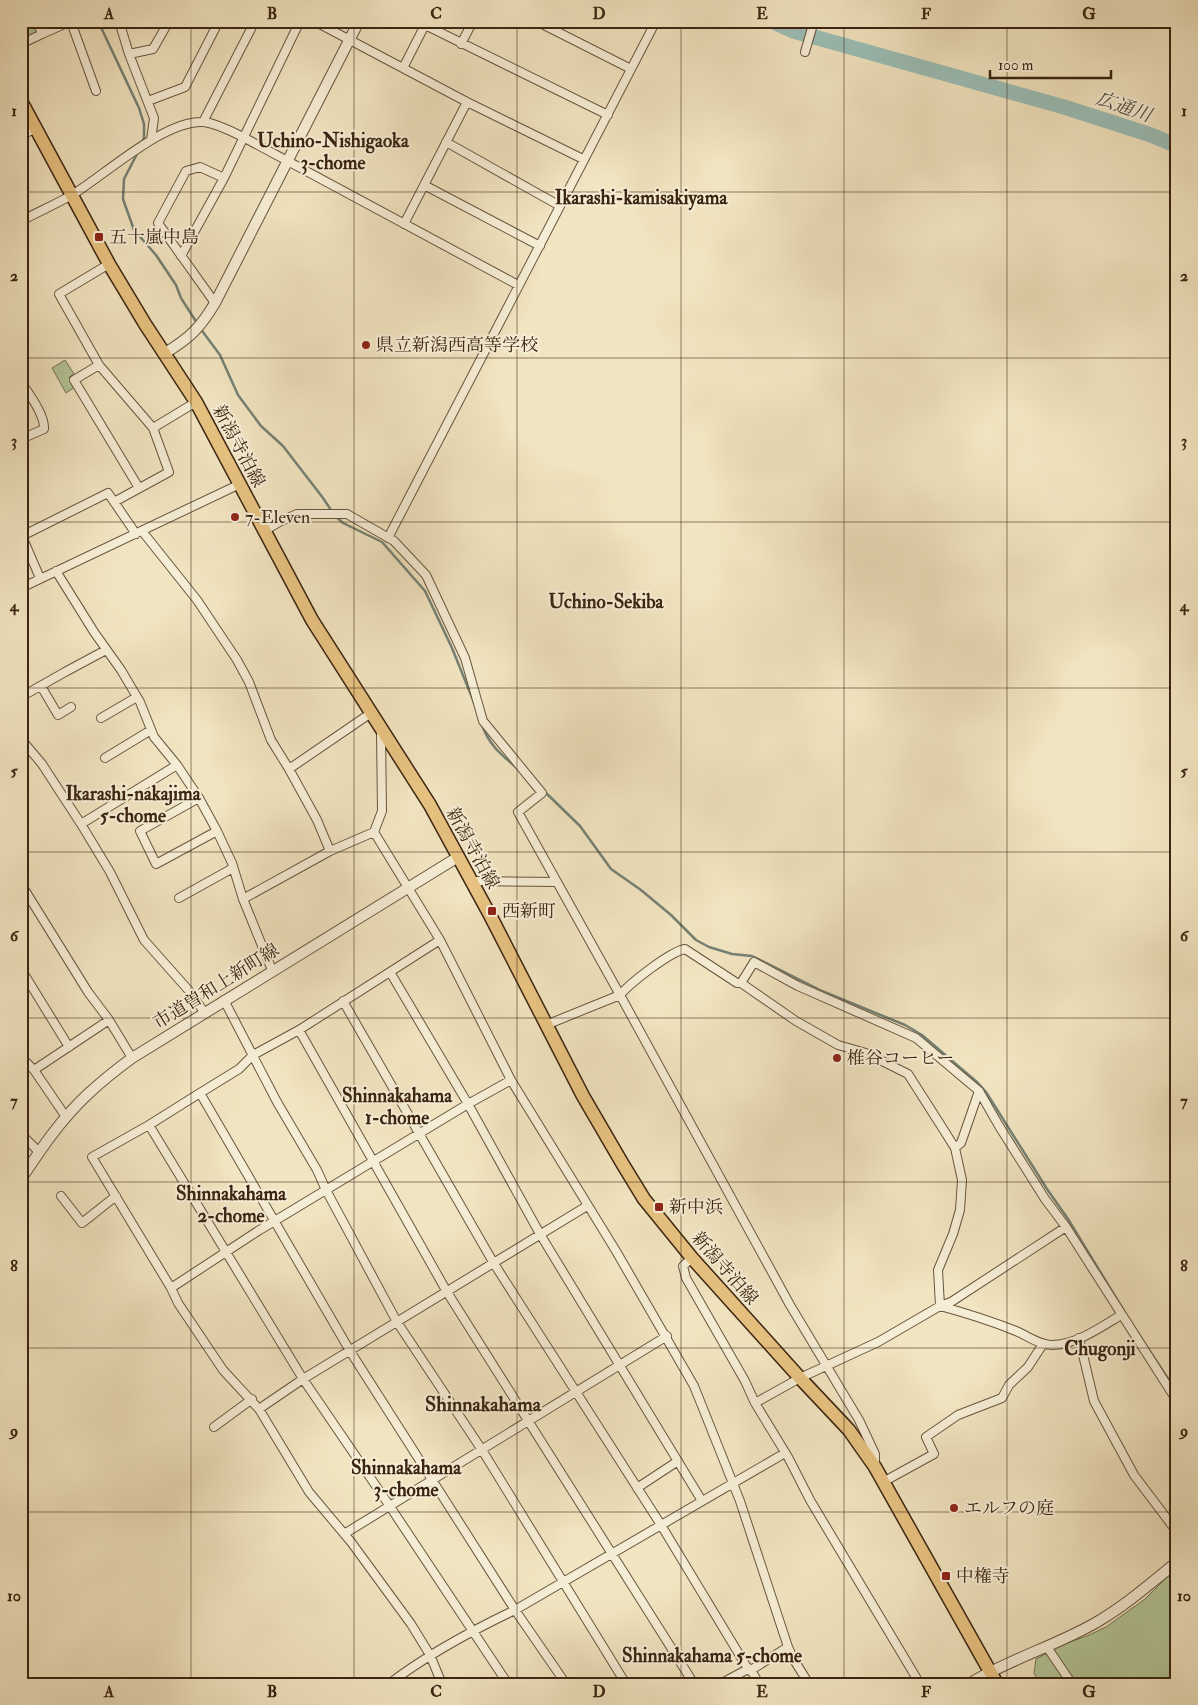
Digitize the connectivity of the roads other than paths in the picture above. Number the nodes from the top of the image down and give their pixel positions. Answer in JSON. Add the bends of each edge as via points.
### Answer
{"nodes":[{"id":1,"x":37,"y":21,"type":"edge"},
{"id":2,"x":71,"y":21,"type":"edge"},
{"id":3,"x":119,"y":21,"type":"edge"},
{"id":4,"x":169,"y":21,"type":"edge"},
{"id":5,"x":219,"y":21,"type":"edge"},
{"id":6,"x":255,"y":21,"type":"edge"},
{"id":7,"x":300,"y":21,"type":"edge"},
{"id":8,"x":314,"y":21,"type":"edge"},
{"id":9,"x":358,"y":21,"type":"edge"},
{"id":10,"x":473,"y":21,"type":"edge"},
{"id":11,"x":536,"y":21,"type":"edge"},
{"id":12,"x":656,"y":21,"type":"edge"},
{"id":13,"x":814,"y":21,"type":"edge"},
{"id":14,"x":426,"y":23,"type":"edge"},
{"id":15,"x":42,"y":34,"type":"junction"},
{"id":16,"x":350,"y":40,"type":"junction"},
{"id":17,"x":21,"y":44,"type":"edge"},
{"id":18,"x":461,"y":44,"type":"junction"},
{"id":19,"x":806,"y":49,"type":"dead end"},
{"id":20,"x":129,"y":54,"type":"junction"},
{"id":21,"x":403,"y":68,"type":"junction"},
{"id":22,"x":631,"y":68,"type":"junction"},
{"id":23,"x":96,"y":91,"type":"dead end"},
{"id":24,"x":21,"y":101,"type":"edge"},
{"id":25,"x":148,"y":101,"type":"junction"},
{"id":26,"x":467,"y":102,"type":"junction"},
{"id":27,"x":608,"y":115,"type":"junction"},
{"id":28,"x":203,"y":122,"type":"junction"},
{"id":29,"x":37,"y":127,"type":"junction"},
{"id":30,"x":21,"y":136,"type":"edge"},
{"id":31,"x":244,"y":137,"type":"junction"},
{"id":32,"x":152,"y":140,"type":"junction"},
{"id":33,"x":446,"y":142,"type":"junction"},
{"id":34,"x":583,"y":160,"type":"junction"},
{"id":35,"x":287,"y":161,"type":"junction"},
{"id":36,"x":224,"y":178,"type":"junction"},
{"id":37,"x":424,"y":185,"type":"junction"},
{"id":38,"x":73,"y":194,"type":"junction"},
{"id":39,"x":560,"y":206,"type":"junction"},
{"id":40,"x":21,"y":221,"type":"edge"},
{"id":41,"x":404,"y":224,"type":"junction"},
{"id":42,"x":540,"y":246,"type":"junction"},
{"id":43,"x":181,"y":256,"type":"junction"},
{"id":44,"x":108,"y":264,"type":"junction"},
{"id":45,"x":518,"y":285,"type":"junction"},
{"id":46,"x":215,"y":303,"type":"junction"},
{"id":47,"x":165,"y":353,"type":"junction"},
{"id":48,"x":99,"y":365,"type":"junction"},
{"id":49,"x":21,"y":382,"type":"edge"},
{"id":50,"x":196,"y":402,"type":"junction"},
{"id":51,"x":153,"y":428,"type":"junction"},
{"id":52,"x":21,"y":439,"type":"edge"},
{"id":53,"x":240,"y":484,"type":"junction"},
{"id":54,"x":139,"y":488,"type":"junction"},
{"id":55,"x":114,"y":502,"type":"junction"},
{"id":56,"x":264,"y":531,"type":"junction"},
{"id":57,"x":139,"y":532,"type":"junction"},
{"id":58,"x":22,"y":535,"type":"edge"},
{"id":59,"x":388,"y":538,"type":"junction"},
{"id":60,"x":56,"y":571,"type":"junction"},
{"id":61,"x":40,"y":578,"type":"junction"},
{"id":62,"x":21,"y":588,"type":"edge"},
{"id":63,"x":106,"y":650,"type":"junction"},
{"id":64,"x":41,"y":686,"type":"junction"},
{"id":65,"x":137,"y":697,"type":"junction"},
{"id":66,"x":21,"y":698,"type":"edge"},
{"id":67,"x":71,"y":708,"type":"dead end"},
{"id":68,"x":372,"y":713,"type":"junction"},
{"id":69,"x":101,"y":718,"type":"dead end"},
{"id":70,"x":381,"y":728,"type":"junction"},
{"id":71,"x":151,"y":730,"type":"junction"},
{"id":72,"x":21,"y":739,"type":"edge"},
{"id":73,"x":105,"y":758,"type":"dead end"},
{"id":74,"x":177,"y":765,"type":"junction"},
{"id":75,"x":289,"y":769,"type":"junction"},
{"id":76,"x":199,"y":798,"type":"junction"},
{"id":77,"x":81,"y":824,"type":"junction"},
{"id":78,"x":218,"y":831,"type":"junction"},
{"id":79,"x":374,"y":832,"type":"junction"},
{"id":80,"x":330,"y":851,"type":"junction"},
{"id":81,"x":458,"y":857,"type":"junction"},
{"id":82,"x":233,"y":868,"type":"junction"},
{"id":83,"x":472,"y":882,"type":"junction"},
{"id":84,"x":557,"y":882,"type":"junction"},
{"id":85,"x":21,"y":884,"type":"edge"},
{"id":86,"x":407,"y":889,"type":"junction"},
{"id":87,"x":179,"y":898,"type":"dead end"},
{"id":88,"x":243,"y":899,"type":"junction"},
{"id":89,"x":440,"y":940,"type":"junction"},
{"id":90,"x":21,"y":969,"type":"edge"},
{"id":91,"x":272,"y":970,"type":"junction"},
{"id":92,"x":390,"y":972,"type":"junction"},
{"id":93,"x":741,"y":982,"type":"junction"},
{"id":94,"x":620,"y":995,"type":"junction"},
{"id":95,"x":224,"y":1000,"type":"junction"},
{"id":96,"x":343,"y":1001,"type":"junction"},
{"id":97,"x":204,"y":1012,"type":"junction"},
{"id":98,"x":109,"y":1020,"type":"junction"},
{"id":99,"x":546,"y":1025,"type":"junction"},
{"id":100,"x":299,"y":1030,"type":"junction"},
{"id":101,"x":69,"y":1047,"type":"junction"},
{"id":102,"x":253,"y":1055,"type":"junction"},
{"id":103,"x":21,"y":1057,"type":"edge"},
{"id":104,"x":132,"y":1058,"type":"junction"},
{"id":105,"x":34,"y":1070,"type":"junction"},
{"id":106,"x":511,"y":1080,"type":"junction"},
{"id":107,"x":979,"y":1091,"type":"junction"},
{"id":108,"x":200,"y":1093,"type":"junction"},
{"id":109,"x":468,"y":1104,"type":"junction"},
{"id":110,"x":66,"y":1116,"type":"junction"},
{"id":111,"x":149,"y":1125,"type":"junction"},
{"id":112,"x":21,"y":1134,"type":"edge"},
{"id":113,"x":419,"y":1134,"type":"junction"},
{"id":114,"x":955,"y":1148,"type":"junction"},
{"id":115,"x":39,"y":1152,"type":"junction"},
{"id":116,"x":373,"y":1161,"type":"junction"},
{"id":117,"x":21,"y":1178,"type":"edge"},
{"id":118,"x":326,"y":1190,"type":"junction"},
{"id":119,"x":61,"y":1196,"type":"dead end"},
{"id":120,"x":116,"y":1196,"type":"junction"},
{"id":121,"x":587,"y":1206,"type":"junction"},
{"id":122,"x":275,"y":1221,"type":"junction"},
{"id":123,"x":1066,"y":1227,"type":"junction"},
{"id":124,"x":540,"y":1234,"type":"junction"},
{"id":125,"x":225,"y":1252,"type":"junction"},
{"id":126,"x":692,"y":1258,"type":"junction"},
{"id":127,"x":493,"y":1262,"type":"junction"},
{"id":128,"x":171,"y":1288,"type":"junction"},
{"id":129,"x":447,"y":1292,"type":"junction"},
{"id":130,"x":940,"y":1306,"type":"junction"},
{"id":131,"x":1121,"y":1315,"type":"junction"},
{"id":132,"x":398,"y":1322,"type":"junction"},
{"id":133,"x":666,"y":1336,"type":"junction"},
{"id":134,"x":1079,"y":1338,"type":"junction"},
{"id":135,"x":1042,"y":1344,"type":"junction"},
{"id":136,"x":350,"y":1351,"type":"junction"},
{"id":137,"x":619,"y":1365,"type":"junction"},
{"id":138,"x":827,"y":1366,"type":"junction"},
{"id":139,"x":800,"y":1378,"type":"junction"},
{"id":140,"x":303,"y":1380,"type":"junction"},
{"id":141,"x":575,"y":1392,"type":"junction"},
{"id":142,"x":252,"y":1400,"type":"junction"},
{"id":143,"x":1177,"y":1401,"type":"edge"},
{"id":144,"x":755,"y":1403,"type":"junction"},
{"id":145,"x":259,"y":1409,"type":"junction"},
{"id":146,"x":530,"y":1421,"type":"junction"},
{"id":147,"x":214,"y":1428,"type":"dead end"},
{"id":148,"x":482,"y":1450,"type":"junction"},
{"id":149,"x":785,"y":1453,"type":"junction"},
{"id":150,"x":678,"y":1461,"type":"junction"},
{"id":151,"x":875,"y":1467,"type":"junction"},
{"id":152,"x":432,"y":1480,"type":"junction"},
{"id":153,"x":884,"y":1482,"type":"junction"},
{"id":154,"x":733,"y":1483,"type":"junction"},
{"id":155,"x":637,"y":1488,"type":"junction"},
{"id":156,"x":702,"y":1501,"type":"junction"},
{"id":157,"x":389,"y":1505,"type":"junction"},
{"id":158,"x":661,"y":1525,"type":"junction"},
{"id":159,"x":1177,"y":1532,"type":"edge"},
{"id":160,"x":344,"y":1534,"type":"junction"},
{"id":161,"x":612,"y":1554,"type":"junction"},
{"id":162,"x":1177,"y":1562,"type":"edge"},
{"id":163,"x":563,"y":1582,"type":"junction"},
{"id":164,"x":515,"y":1610,"type":"junction"},
{"id":165,"x":472,"y":1631,"type":"junction"},
{"id":166,"x":788,"y":1647,"type":"junction"},
{"id":167,"x":1047,"y":1647,"type":"junction"},
{"id":168,"x":430,"y":1655,"type":"junction"},
{"id":169,"x":749,"y":1670,"type":"junction"},
{"id":170,"x":990,"y":1670,"type":"junction"},
{"id":171,"x":388,"y":1684,"type":"edge"},
{"id":172,"x":442,"y":1684,"type":"edge"},
{"id":173,"x":508,"y":1684,"type":"edge"},
{"id":174,"x":566,"y":1684,"type":"edge"},
{"id":175,"x":626,"y":1684,"type":"edge"},
{"id":176,"x":694,"y":1684,"type":"edge"},
{"id":177,"x":720,"y":1684,"type":"edge"},
{"id":178,"x":759,"y":1684,"type":"edge"},
{"id":179,"x":810,"y":1684,"type":"edge"},
{"id":180,"x":920,"y":1684,"type":"edge"},
{"id":181,"x":969,"y":1684,"type":"edge"},
{"id":182,"x":997,"y":1684,"type":"edge"},
{"id":183,"x":1072,"y":1684,"type":"edge"}],
"edges":[{"from":1,"to":15,"type":"street"},
{"from":2,"to":15,"type":"street"},
{"from":2,"to":23,"type":"street"},
{"from":3,"to":20,"type":"street"},
{"from":4,"to":20,"type":"street","via":[[153,49]]},
{"from":5,"to":25,"type":"street","via":[[185,87]]},
{"from":6,"to":28,"type":"street"},
{"from":7,"to":31,"type":"street"},
{"from":8,"to":16,"type":"street"},
{"from":9,"to":16,"type":"street"},
{"from":10,"to":18,"type":"street"},
{"from":11,"to":22,"type":"street"},
{"from":12,"to":22,"type":"street"},
{"from":13,"to":19,"type":"street"},
{"from":14,"to":18,"type":"street"},
{"from":14,"to":21,"type":"street"},
{"from":15,"to":17,"type":"street"},
{"from":16,"to":21,"type":"street"},
{"from":16,"to":35,"type":"street"},
{"from":18,"to":27,"type":"street"},
{"from":20,"to":25,"type":"street"},
{"from":21,"to":26,"type":"street"},
{"from":22,"to":27,"type":"street"},
{"from":24,"to":29,"type":"main road","name":"新潟寺泊線"},
{"from":25,"to":32,"type":"street","via":[[154,118]]},
{"from":26,"to":33,"type":"street"},
{"from":26,"to":34,"type":"street"},
{"from":27,"to":34,"type":"street"},
{"from":28,"to":31,"type":"street"},
{"from":28,"to":32,"type":"street","via":[[179,126]]},
{"from":29,"to":30,"type":"street"},
{"from":29,"to":38,"type":"main road","name":"新潟寺泊線"},
{"from":31,"to":35,"type":"street"},
{"from":31,"to":36,"type":"street"},
{"from":32,"to":38,"type":"street"},
{"from":33,"to":37,"type":"street"},
{"from":33,"to":39,"type":"street"},
{"from":34,"to":39,"type":"street"},
{"from":35,"to":41,"type":"street"},
{"from":35,"to":46,"type":"street"},
{"from":36,"to":43,"type":"street"},
{"from":36,"to":43,"type":"street","via":[[200,167],[186,171],[158,223]]},
{"from":37,"to":41,"type":"street"},
{"from":37,"to":42,"type":"street"},
{"from":38,"to":40,"type":"street"},
{"from":38,"to":44,"type":"main road","name":"新潟寺泊線"},
{"from":39,"to":42,"type":"street"},
{"from":41,"to":45,"type":"street"},
{"from":42,"to":45,"type":"street"},
{"from":43,"to":46,"type":"street"},
{"from":44,"to":47,"type":"main road","name":"新潟寺泊線"},
{"from":44,"to":48,"type":"street","via":[[59,294]]},
{"from":45,"to":59,"type":"street"},
{"from":46,"to":47,"type":"street","via":[[196,331]]},
{"from":47,"to":50,"type":"main road","name":"新潟寺泊線"},
{"from":48,"to":51,"type":"street"},
{"from":48,"to":54,"type":"street","via":[[74,380]]},
{"from":49,"to":52,"type":"street","via":[[44,422],[44,429]]},
{"from":50,"to":51,"type":"street"},
{"from":50,"to":53,"type":"main road","name":"新潟寺泊線"},
{"from":51,"to":54,"type":"street","via":[[169,472]]},
{"from":53,"to":56,"type":"main road","name":"新潟寺泊線"},
{"from":53,"to":57,"type":"street"},
{"from":54,"to":55,"type":"street"},
{"from":55,"to":57,"type":"street"},
{"from":55,"to":58,"type":"street","via":[[108,493]]},
{"from":56,"to":59,"type":"street","via":[[297,514],[347,514]]},
{"from":56,"to":68,"type":"main road","name":"新潟寺泊線","via":[[312,620]]},
{"from":57,"to":60,"type":"street"},
{"from":57,"to":75,"type":"street","via":[[197,600],[237,660],[271,740]]},
{"from":58,"to":61,"type":"street"},
{"from":59,"to":84,"type":"street","via":[[426,575],[466,658],[483,720],[542,793],[518,812]]},
{"from":60,"to":61,"type":"street"},
{"from":60,"to":63,"type":"street"},
{"from":61,"to":62,"type":"street"},
{"from":63,"to":64,"type":"street"},
{"from":63,"to":65,"type":"street"},
{"from":64,"to":66,"type":"street"},
{"from":64,"to":67,"type":"street","via":[[58,715]]},
{"from":65,"to":69,"type":"street"},
{"from":65,"to":71,"type":"street"},
{"from":68,"to":70,"type":"main road","name":"新潟寺泊線"},
{"from":68,"to":75,"type":"street"},
{"from":70,"to":79,"type":"street","via":[[382,811]]},
{"from":70,"to":81,"type":"main road","name":"新潟寺泊線","via":[[430,805]]},
{"from":71,"to":73,"type":"street"},
{"from":71,"to":74,"type":"street"},
{"from":72,"to":77,"type":"street","via":[[42,764]]},
{"from":74,"to":76,"type":"street"},
{"from":74,"to":77,"type":"street"},
{"from":75,"to":80,"type":"street"},
{"from":76,"to":78,"type":"street"},
{"from":76,"to":78,"type":"street","via":[[140,831],[156,864]]},
{"from":77,"to":97,"type":"street","via":[[110,872],[144,940]]},
{"from":78,"to":82,"type":"street"},
{"from":79,"to":80,"type":"street"},
{"from":79,"to":86,"type":"street"},
{"from":80,"to":88,"type":"street"},
{"from":81,"to":83,"type":"main road","name":"新潟寺泊線"},
{"from":81,"to":86,"type":"street","name":"市道曽和上新町線"},
{"from":82,"to":87,"type":"street"},
{"from":82,"to":88,"type":"street"},
{"from":83,"to":84,"type":"street"},
{"from":83,"to":99,"type":"main road","name":"新潟寺泊線"},
{"from":84,"to":94,"type":"street"},
{"from":85,"to":98,"type":"street"},
{"from":86,"to":89,"type":"street"},
{"from":86,"to":91,"type":"street","name":"市道曽和上新町線"},
{"from":88,"to":91,"type":"street"},
{"from":89,"to":92,"type":"street"},
{"from":89,"to":106,"type":"street"},
{"from":90,"to":101,"type":"street"},
{"from":91,"to":95,"type":"street","name":"市道曽和上新町線"},
{"from":92,"to":96,"type":"street"},
{"from":92,"to":109,"type":"street"},
{"from":93,"to":94,"type":"street","via":[[737,983],[685,949],[657,965]]},
{"from":93,"to":107,"type":"street","via":[[754,962],[812,992],[916,1038]]},
{"from":93,"to":114,"type":"street","via":[[796,1021],[838,1045],[866,1053],[908,1074]]},
{"from":94,"to":99,"type":"street"},
{"from":94,"to":138,"type":"street","via":[[790,1305]]},
{"from":95,"to":97,"type":"street","name":"市道曽和上新町線"},
{"from":95,"to":102,"type":"street"},
{"from":96,"to":100,"type":"street"},
{"from":96,"to":113,"type":"street"},
{"from":97,"to":104,"type":"street","name":"市道曽和上新町線"},
{"from":98,"to":101,"type":"street"},
{"from":98,"to":104,"type":"street"},
{"from":99,"to":126,"type":"main road","name":"新潟寺泊線","via":[[583,1096],[644,1199]]},
{"from":100,"to":102,"type":"street"},
{"from":100,"to":116,"type":"street"},
{"from":101,"to":105,"type":"street"},
{"from":102,"to":108,"type":"street","via":[[239,1069]]},
{"from":102,"to":118,"type":"street"},
{"from":103,"to":105,"type":"street"},
{"from":104,"to":110,"type":"street","name":"市道曽和上新町線","via":[[87,1094]]},
{"from":105,"to":110,"type":"street"},
{"from":106,"to":109,"type":"street"},
{"from":106,"to":121,"type":"street"},
{"from":107,"to":114,"type":"street","via":[[961,1143]]},
{"from":107,"to":123,"type":"street"},
{"from":108,"to":111,"type":"street"},
{"from":108,"to":122,"type":"street"},
{"from":109,"to":113,"type":"street"},
{"from":109,"to":124,"type":"street"},
{"from":110,"to":115,"type":"street","name":"市道曽和上新町線"},
{"from":111,"to":120,"type":"street","via":[[92,1157]]},
{"from":111,"to":125,"type":"street"},
{"from":112,"to":115,"type":"street"},
{"from":113,"to":116,"type":"street"},
{"from":113,"to":127,"type":"street"},
{"from":114,"to":130,"type":"street","via":[[962,1180],[960,1210],[938,1270]]},
{"from":115,"to":117,"type":"street","name":"市道曽和上新町線"},
{"from":116,"to":118,"type":"street"},
{"from":116,"to":129,"type":"street"},
{"from":118,"to":122,"type":"street"},
{"from":118,"to":132,"type":"street"},
{"from":119,"to":120,"type":"street","via":[[82,1223]]},
{"from":120,"to":128,"type":"street"},
{"from":121,"to":124,"type":"street"},
{"from":121,"to":133,"type":"street"},
{"from":122,"to":125,"type":"street"},
{"from":122,"to":136,"type":"street"},
{"from":123,"to":130,"type":"street","via":[[952,1302]]},
{"from":123,"to":131,"type":"street"},
{"from":124,"to":127,"type":"street"},
{"from":124,"to":137,"type":"street"},
{"from":125,"to":128,"type":"street"},
{"from":125,"to":140,"type":"street"},
{"from":126,"to":139,"type":"main road","name":"新潟寺泊線"},
{"from":126,"to":144,"type":"street","via":[[683,1266],[686,1278]]},
{"from":127,"to":129,"type":"street"},
{"from":127,"to":141,"type":"street"},
{"from":128,"to":142,"type":"street","via":[[223,1370]]},
{"from":129,"to":132,"type":"street"},
{"from":129,"to":146,"type":"street"},
{"from":130,"to":135,"type":"street","via":[[976,1316]]},
{"from":130,"to":138,"type":"street","via":[[878,1342]]},
{"from":131,"to":134,"type":"street"},
{"from":131,"to":143,"type":"street"},
{"from":132,"to":136,"type":"street"},
{"from":132,"to":148,"type":"street"},
{"from":133,"to":137,"type":"street"},
{"from":133,"to":154,"type":"street","via":[[694,1386]]},
{"from":134,"to":135,"type":"street","via":[[1053,1345]]},
{"from":134,"to":159,"type":"street","via":[[1094,1401],[1134,1475]]},
{"from":135,"to":153,"type":"street","via":[[1002,1398],[958,1415],[926,1437],[934,1454]]},
{"from":136,"to":140,"type":"street"},
{"from":136,"to":152,"type":"street"},
{"from":137,"to":141,"type":"street"},
{"from":137,"to":150,"type":"street"},
{"from":138,"to":139,"type":"street"},
{"from":138,"to":151,"type":"street","via":[[859,1420],[875,1454]]},
{"from":139,"to":144,"type":"street"},
{"from":139,"to":151,"type":"main road","name":"新潟寺泊線","via":[[849,1430]]},
{"from":140,"to":145,"type":"street"},
{"from":140,"to":157,"type":"street"},
{"from":141,"to":146,"type":"street"},
{"from":141,"to":155,"type":"street"},
{"from":142,"to":145,"type":"street"},
{"from":142,"to":147,"type":"street"},
{"from":144,"to":149,"type":"street"},
{"from":145,"to":160,"type":"street","via":[[309,1492]]},
{"from":146,"to":148,"type":"street"},
{"from":146,"to":161,"type":"street"},
{"from":148,"to":152,"type":"street"},
{"from":148,"to":163,"type":"street"},
{"from":149,"to":154,"type":"street"},
{"from":149,"to":180,"type":"street"},
{"from":150,"to":155,"type":"street"},
{"from":150,"to":156,"type":"street"},
{"from":151,"to":153,"type":"main road","name":"新潟寺泊線"},
{"from":152,"to":157,"type":"street"},
{"from":152,"to":164,"type":"street"},
{"from":153,"to":170,"type":"main road","name":"新潟寺泊線"},
{"from":154,"to":156,"type":"street"},
{"from":154,"to":166,"type":"street"},
{"from":155,"to":158,"type":"street"},
{"from":156,"to":158,"type":"street"},
{"from":157,"to":160,"type":"street"},
{"from":157,"to":165,"type":"street"},
{"from":158,"to":161,"type":"street"},
{"from":158,"to":169,"type":"street"},
{"from":160,"to":168,"type":"street","via":[[412,1624]]},
{"from":161,"to":163,"type":"street"},
{"from":161,"to":176,"type":"street"},
{"from":162,"to":167,"type":"street","via":[[1130,1600]]},
{"from":163,"to":164,"type":"street"},
{"from":163,"to":175,"type":"street"},
{"from":164,"to":165,"type":"street"},
{"from":164,"to":174,"type":"street"},
{"from":165,"to":168,"type":"street"},
{"from":165,"to":173,"type":"street"},
{"from":166,"to":169,"type":"street"},
{"from":166,"to":179,"type":"street"},
{"from":167,"to":170,"type":"street"},
{"from":167,"to":183,"type":"street"},
{"from":168,"to":171,"type":"street"},
{"from":168,"to":172,"type":"street"},
{"from":169,"to":177,"type":"street"},
{"from":169,"to":178,"type":"street"},
{"from":170,"to":181,"type":"street"},
{"from":170,"to":182,"type":"main road","name":"新潟寺泊線"}]}
